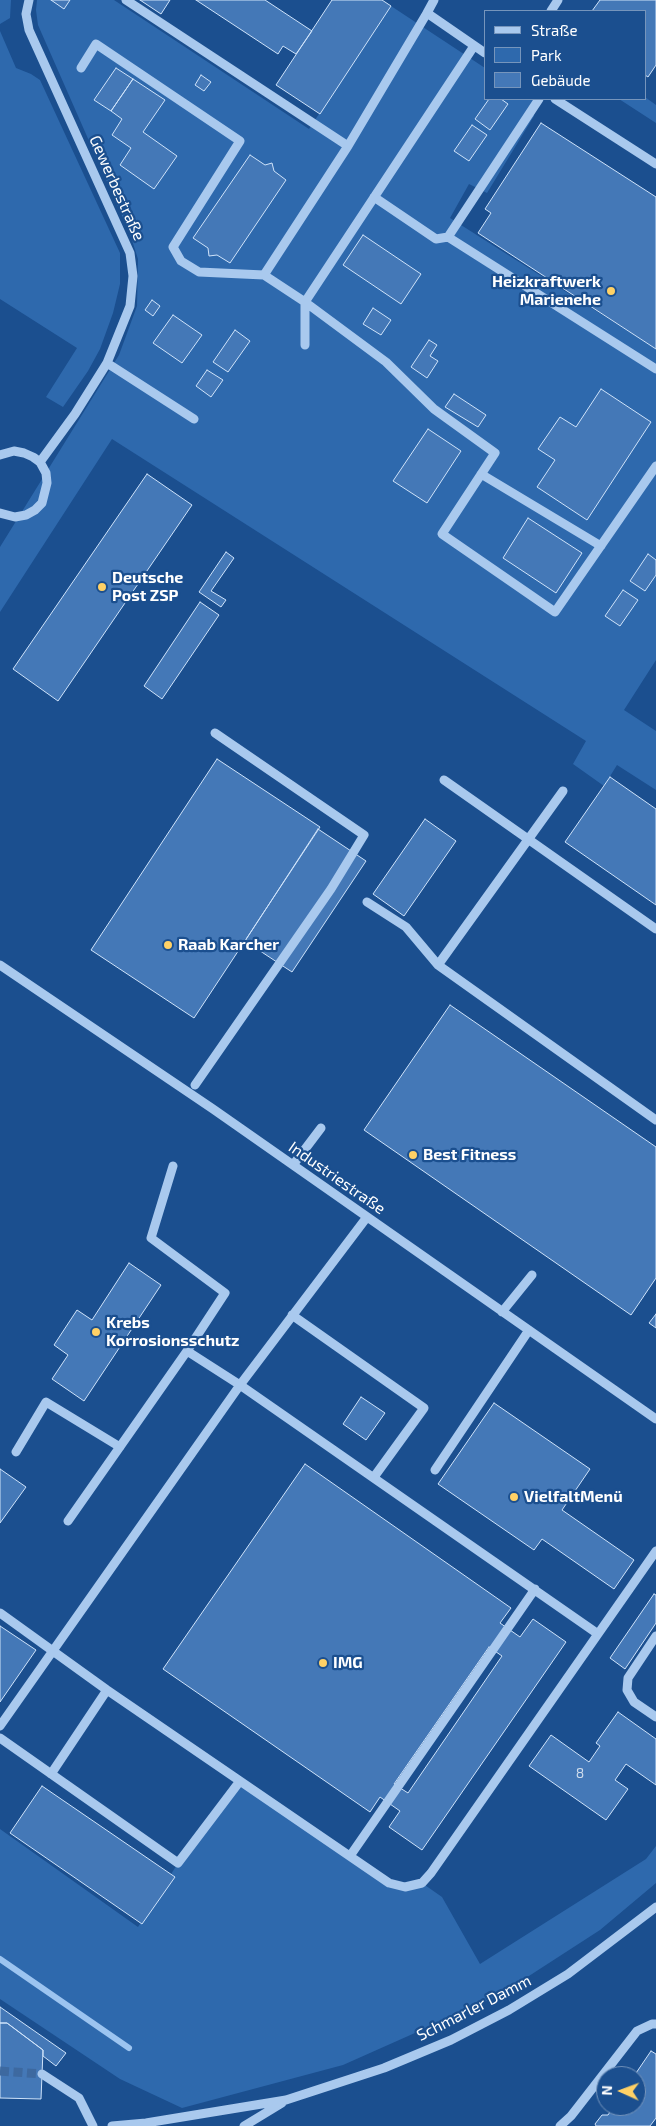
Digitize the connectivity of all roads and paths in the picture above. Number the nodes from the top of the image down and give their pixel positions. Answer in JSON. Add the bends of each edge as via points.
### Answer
{"nodes":[{"id":1,"x":126,"y":0,"type":"edge"},
{"id":2,"x":434,"y":0,"type":"edge"},
{"id":3,"x":28,"y":1,"type":"edge"},
{"id":4,"x":427,"y":13,"type":"junction"},
{"id":5,"x":474,"y":46,"type":"junction"},
{"id":6,"x":483,"y":52,"type":"edge"},
{"id":7,"x":81,"y":68,"type":"dead end"},
{"id":8,"x":538,"y":100,"type":"edge"},
{"id":9,"x":557,"y":100,"type":"edge"},
{"id":10,"x":348,"y":146,"type":"junction"},
{"id":11,"x":656,"y":164,"type":"edge"},
{"id":12,"x":374,"y":197,"type":"junction"},
{"id":13,"x":448,"y":237,"type":"junction"},
{"id":14,"x":264,"y":275,"type":"junction"},
{"id":15,"x":305,"y":302,"type":"junction"},
{"id":16,"x":305,"y":346,"type":"dead end"},
{"id":17,"x":107,"y":363,"type":"junction"},
{"id":18,"x":656,"y":369,"type":"edge"},
{"id":19,"x":194,"y":419,"type":"dead end"},
{"id":20,"x":0,"y":455,"type":"edge"},
{"id":21,"x":40,"y":462,"type":"junction"},
{"id":22,"x":656,"y":466,"type":"edge"},
{"id":23,"x":481,"y":474,"type":"junction"},
{"id":24,"x":0,"y":513,"type":"edge"},
{"id":25,"x":601,"y":546,"type":"junction"},
{"id":26,"x":216,"y":733,"type":"dead end"},
{"id":27,"x":444,"y":780,"type":"dead end"},
{"id":28,"x":562,"y":791,"type":"dead end"},
{"id":29,"x":528,"y":840,"type":"junction"},
{"id":30,"x":367,"y":902,"type":"dead end"},
{"id":31,"x":656,"y":929,"type":"edge"},
{"id":32,"x":0,"y":965,"type":"edge"},
{"id":33,"x":438,"y":965,"type":"junction"},
{"id":34,"x":195,"y":1085,"type":"dead end"},
{"id":35,"x":656,"y":1120,"type":"edge"},
{"id":36,"x":321,"y":1128,"type":"dead end"},
{"id":37,"x":293,"y":1165,"type":"junction"},
{"id":38,"x":173,"y":1166,"type":"dead end"},
{"id":39,"x":367,"y":1217,"type":"junction"},
{"id":40,"x":532,"y":1275,"type":"dead end"},
{"id":41,"x":502,"y":1312,"type":"junction"},
{"id":42,"x":292,"y":1315,"type":"junction"},
{"id":43,"x":529,"y":1330,"type":"junction"},
{"id":44,"x":187,"y":1351,"type":"junction"},
{"id":45,"x":240,"y":1385,"type":"junction"},
{"id":46,"x":656,"y":1419,"type":"edge"},
{"id":47,"x":120,"y":1447,"type":"junction"},
{"id":48,"x":16,"y":1452,"type":"dead end"},
{"id":49,"x":435,"y":1470,"type":"dead end"},
{"id":50,"x":374,"y":1477,"type":"junction"},
{"id":51,"x":68,"y":1521,"type":"dead end"},
{"id":52,"x":656,"y":1551,"type":"edge"},
{"id":53,"x":535,"y":1590,"type":"junction"},
{"id":54,"x":0,"y":1613,"type":"edge"},
{"id":55,"x":598,"y":1634,"type":"junction"},
{"id":56,"x":656,"y":1636,"type":"edge"},
{"id":57,"x":53,"y":1650,"type":"junction"},
{"id":58,"x":107,"y":1690,"type":"junction"},
{"id":59,"x":656,"y":1717,"type":"edge"},
{"id":60,"x":0,"y":1726,"type":"edge"},
{"id":61,"x":0,"y":1738,"type":"edge"},
{"id":62,"x":51,"y":1774,"type":"junction"},
{"id":63,"x":240,"y":1781,"type":"junction"},
{"id":64,"x":350,"y":1856,"type":"junction"},
{"id":65,"x":656,"y":1907,"type":"edge"},
{"id":66,"x":656,"y":2024,"type":"edge"},
{"id":67,"x":42,"y":2074,"type":"tunnel mouth"},
{"id":68,"x":286,"y":2100,"type":"junction"},
{"id":69,"x":93,"y":2126,"type":"edge"},
{"id":70,"x":112,"y":2126,"type":"edge"},
{"id":71,"x":244,"y":2126,"type":"edge"},
{"id":72,"x":560,"y":2126,"type":"edge"}],
"edges":[{"from":1,"to":10,"type":"street"},
{"from":2,"to":4,"type":"street"},
{"from":3,"to":17,"type":"street","name":"Gewerbestraße","via":[[29,30],[130,252],[130,306]]},
{"from":4,"to":5,"type":"street"},
{"from":4,"to":10,"type":"street"},
{"from":5,"to":6,"type":"street"},
{"from":5,"to":12,"type":"street"},
{"from":7,"to":14,"type":"street","via":[[96,44],[240,141],[173,247],[181,261],[199,272]]},
{"from":8,"to":13,"type":"street"},
{"from":9,"to":11,"type":"street"},
{"from":10,"to":14,"type":"street"},
{"from":12,"to":13,"type":"street","via":[[436,239]]},
{"from":12,"to":15,"type":"street"},
{"from":13,"to":18,"type":"street"},
{"from":14,"to":15,"type":"street"},
{"from":15,"to":16,"type":"street"},
{"from":15,"to":23,"type":"street","via":[[386,362],[434,409],[495,453]]},
{"from":17,"to":19,"type":"street"},
{"from":17,"to":21,"type":"street","name":"Gewerbestraße"},
{"from":20,"to":21,"type":"street","via":[[14,451]]},
{"from":21,"to":24,"type":"street","via":[[47,483],[42,502],[26,515],[16,517]]},
{"from":22,"to":25,"type":"street"},
{"from":23,"to":25,"type":"street"},
{"from":23,"to":25,"type":"street","via":[[442,534],[555,612]]},
{"from":26,"to":34,"type":"street","via":[[364,835],[331,889]]},
{"from":27,"to":29,"type":"street"},
{"from":28,"to":29,"type":"street"},
{"from":29,"to":31,"type":"street"},
{"from":29,"to":33,"type":"street"},
{"from":30,"to":33,"type":"street","via":[[406,927]]},
{"from":32,"to":37,"type":"street","name":"Industriestraße"},
{"from":33,"to":35,"type":"street"},
{"from":36,"to":37,"type":"street"},
{"from":37,"to":39,"type":"street","name":"Industriestraße"},
{"from":38,"to":44,"type":"street","via":[[151,1238],[224,1293]]},
{"from":39,"to":41,"type":"street","name":"Industriestraße"},
{"from":39,"to":42,"type":"street"},
{"from":40,"to":41,"type":"street"},
{"from":41,"to":43,"type":"street","name":"Industriestraße"},
{"from":42,"to":45,"type":"street"},
{"from":42,"to":50,"type":"street","via":[[424,1408]]},
{"from":43,"to":46,"type":"street","name":"Industriestraße"},
{"from":43,"to":49,"type":"street"},
{"from":44,"to":45,"type":"street"},
{"from":44,"to":47,"type":"street"},
{"from":45,"to":50,"type":"street"},
{"from":45,"to":57,"type":"street"},
{"from":47,"to":48,"type":"street","via":[[46,1402]]},
{"from":47,"to":51,"type":"street"},
{"from":50,"to":53,"type":"street"},
{"from":52,"to":55,"type":"street"},
{"from":53,"to":55,"type":"street"},
{"from":53,"to":64,"type":"street"},
{"from":54,"to":57,"type":"street"},
{"from":55,"to":64,"type":"street","via":[[432,1873],[422,1882],[405,1887],[389,1883]]},
{"from":56,"to":59,"type":"street","via":[[628,1678],[627,1690],[634,1702]]},
{"from":57,"to":58,"type":"street"},
{"from":57,"to":60,"type":"street"},
{"from":58,"to":62,"type":"street"},
{"from":58,"to":63,"type":"street"},
{"from":61,"to":62,"type":"street"},
{"from":62,"to":63,"type":"street","via":[[178,1863]]},
{"from":63,"to":64,"type":"street"},
{"from":65,"to":68,"type":"street","name":"Schmarler Damm","via":[[568,1974],[451,2040],[384,2068]]},
{"from":66,"to":72,"type":"street","via":[[637,2031],[572,2116]]},
{"from":67,"to":69,"type":"street","via":[[79,2098]]},
{"from":68,"to":70,"type":"street","name":"Schmarler Damm"},
{"from":68,"to":71,"type":"street","name":"Schmarler Damm"}]}
